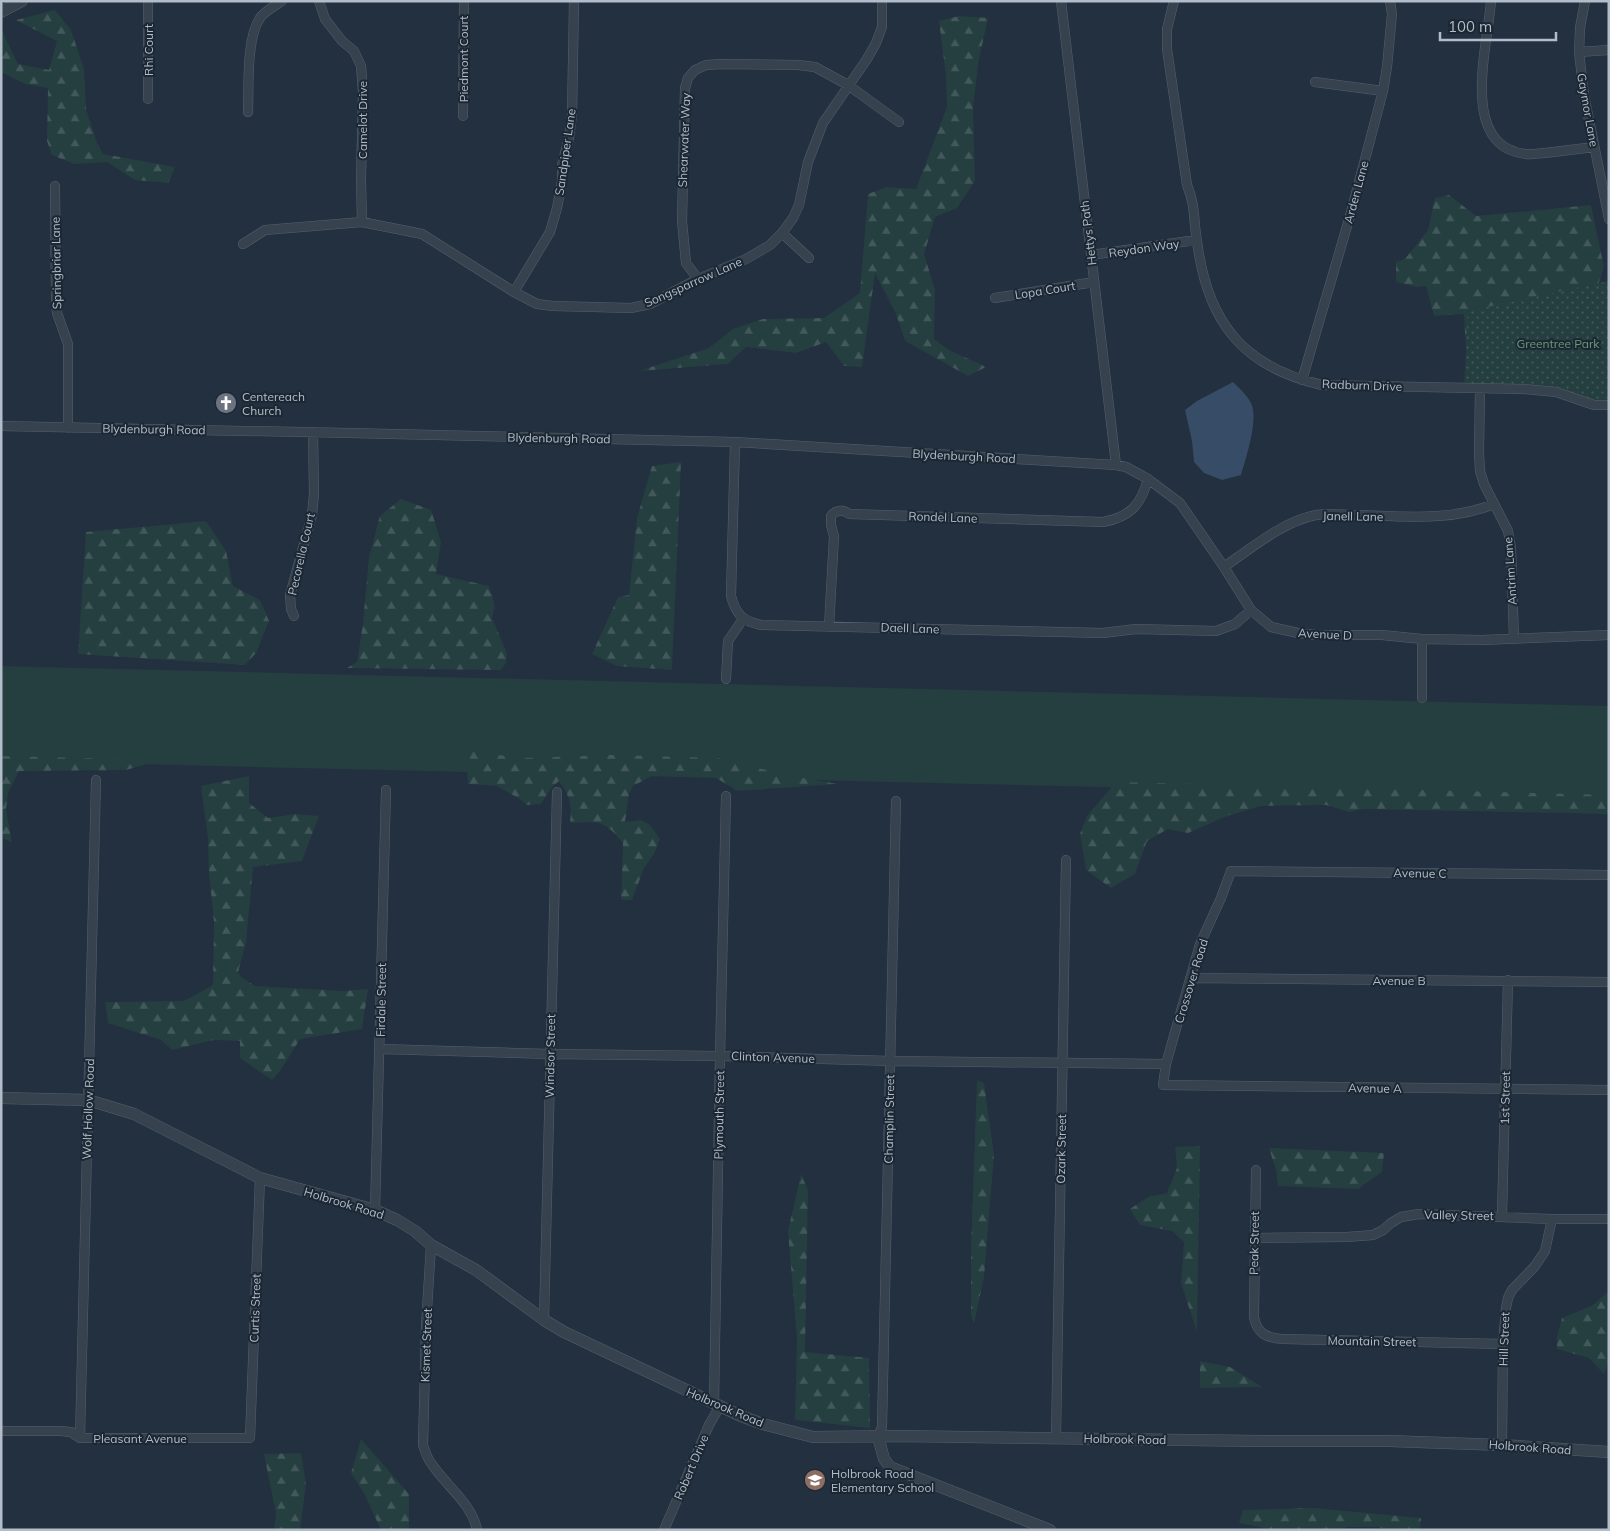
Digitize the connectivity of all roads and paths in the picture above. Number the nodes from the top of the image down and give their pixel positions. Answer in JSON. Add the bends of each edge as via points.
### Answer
{"nodes":[{"id":1,"x":22,"y":1,"type":"edge"},
{"id":2,"x":148,"y":1,"type":"edge"},
{"id":3,"x":282,"y":1,"type":"edge"},
{"id":4,"x":319,"y":1,"type":"edge"},
{"id":5,"x":464,"y":1,"type":"edge"},
{"id":6,"x":574,"y":1,"type":"edge"},
{"id":7,"x":882,"y":1,"type":"edge"},
{"id":8,"x":1061,"y":1,"type":"edge"},
{"id":9,"x":1174,"y":1,"type":"edge"},
{"id":10,"x":1390,"y":1,"type":"edge"},
{"id":11,"x":1491,"y":1,"type":"edge"},
{"id":12,"x":1585,"y":1,"type":"edge"},
{"id":13,"x":1,"y":12,"type":"edge"},
{"id":14,"x":1609,"y":50,"type":"edge"},
{"id":15,"x":1579,"y":52,"type":"junction"},
{"id":16,"x":1315,"y":82,"type":"dead end"},
{"id":17,"x":848,"y":85,"type":"junction"},
{"id":18,"x":1383,"y":90,"type":"junction"},
{"id":19,"x":148,"y":99,"type":"dead end"},
{"id":20,"x":248,"y":112,"type":"dead end"},
{"id":21,"x":463,"y":116,"type":"dead end"},
{"id":22,"x":899,"y":122,"type":"dead end"},
{"id":23,"x":1594,"y":146,"type":"junction"},
{"id":24,"x":55,"y":186,"type":"dead end"},
{"id":25,"x":1609,"y":219,"type":"edge"},
{"id":26,"x":362,"y":222,"type":"junction"},
{"id":27,"x":782,"y":233,"type":"junction"},
{"id":28,"x":1196,"y":240,"type":"junction"},
{"id":29,"x":244,"y":244,"type":"dead end"},
{"id":30,"x":1091,"y":255,"type":"junction"},
{"id":31,"x":810,"y":258,"type":"dead end"},
{"id":32,"x":698,"y":279,"type":"junction"},
{"id":33,"x":1094,"y":282,"type":"junction"},
{"id":34,"x":514,"y":292,"type":"junction"},
{"id":35,"x":995,"y":298,"type":"dead end"},
{"id":36,"x":1302,"y":380,"type":"junction"},
{"id":37,"x":1480,"y":389,"type":"junction"},
{"id":38,"x":1609,"y":405,"type":"edge"},
{"id":39,"x":1,"y":426,"type":"edge"},
{"id":40,"x":68,"y":428,"type":"junction"},
{"id":41,"x":313,"y":432,"type":"junction"},
{"id":42,"x":735,"y":442,"type":"junction"},
{"id":43,"x":1116,"y":464,"type":"junction"},
{"id":44,"x":1148,"y":479,"type":"junction"},
{"id":45,"x":1494,"y":504,"type":"junction"},
{"id":46,"x":1224,"y":567,"type":"junction"},
{"id":47,"x":1251,"y":610,"type":"junction"},
{"id":48,"x":294,"y":616,"type":"dead end"},
{"id":49,"x":743,"y":619,"type":"junction"},
{"id":50,"x":829,"y":627,"type":"junction"},
{"id":51,"x":1609,"y":635,"type":"edge"},
{"id":52,"x":1422,"y":639,"type":"junction"},
{"id":53,"x":1514,"y":639,"type":"junction"},
{"id":54,"x":726,"y":679,"type":"dead end"},
{"id":55,"x":1422,"y":698,"type":"dead end"},
{"id":56,"x":96,"y":780,"type":"dead end"},
{"id":57,"x":386,"y":790,"type":"dead end"},
{"id":58,"x":557,"y":792,"type":"dead end"},
{"id":59,"x":726,"y":796,"type":"dead end"},
{"id":60,"x":896,"y":801,"type":"dead end"},
{"id":61,"x":1066,"y":860,"type":"dead end"},
{"id":62,"x":1231,"y":871,"type":"joint"},
{"id":63,"x":1609,"y":875,"type":"edge"},
{"id":64,"x":1190,"y":978,"type":"junction"},
{"id":65,"x":1508,"y":980,"type":"junction"},
{"id":66,"x":1609,"y":982,"type":"edge"},
{"id":67,"x":380,"y":1048,"type":"junction"},
{"id":68,"x":550,"y":1054,"type":"junction"},
{"id":69,"x":720,"y":1056,"type":"junction"},
{"id":70,"x":891,"y":1061,"type":"junction"},
{"id":71,"x":1062,"y":1064,"type":"junction"},
{"id":72,"x":1166,"y":1064,"type":"junction"},
{"id":73,"x":1506,"y":1089,"type":"junction"},
{"id":74,"x":1609,"y":1090,"type":"edge"},
{"id":75,"x":1,"y":1098,"type":"edge"},
{"id":76,"x":88,"y":1100,"type":"junction"},
{"id":77,"x":1256,"y":1170,"type":"dead end"},
{"id":78,"x":260,"y":1178,"type":"junction"},
{"id":79,"x":375,"y":1210,"type":"junction"},
{"id":80,"x":1502,"y":1216,"type":"junction"},
{"id":81,"x":1552,"y":1218,"type":"junction"},
{"id":82,"x":1609,"y":1219,"type":"edge"},
{"id":83,"x":1254,"y":1238,"type":"junction"},
{"id":84,"x":431,"y":1245,"type":"junction"},
{"id":85,"x":1254,"y":1316,"type":"joint"},
{"id":86,"x":544,"y":1320,"type":"junction"},
{"id":87,"x":1503,"y":1344,"type":"junction"},
{"id":88,"x":717,"y":1404,"type":"junction"},
{"id":89,"x":1,"y":1431,"type":"edge"},
{"id":90,"x":878,"y":1436,"type":"junction"},
{"id":91,"x":80,"y":1438,"type":"junction"},
{"id":92,"x":250,"y":1438,"type":"joint"},
{"id":93,"x":1056,"y":1438,"type":"junction"},
{"id":94,"x":1502,"y":1445,"type":"junction"},
{"id":95,"x":1609,"y":1452,"type":"edge"},
{"id":96,"x":477,"y":1530,"type":"edge"},
{"id":97,"x":664,"y":1530,"type":"edge"},
{"id":98,"x":1050,"y":1530,"type":"edge"}],
"edges":[{"from":1,"to":13,"type":"street"},
{"from":2,"to":19,"type":"street","name":"Rhi Court"},
{"from":3,"to":20,"type":"street","via":[[260,18],[251,44]]},
{"from":4,"to":26,"type":"street","name":"Camelot Drive","via":[[325,19],[354,51],[361,66]]},
{"from":5,"to":21,"type":"street","name":"Piedmont Court"},
{"from":6,"to":34,"type":"street","name":"Sandpiper Lane","via":[[572,115],[559,199],[550,232]]},
{"from":7,"to":17,"type":"street","name":"Songsparrow Lane","via":[[882,28],[876,43]]},
{"from":8,"to":30,"type":"street","name":"Hettys Path"},
{"from":9,"to":28,"type":"street","name":"Radburn Drive","via":[[1167,29],[1168,49],[1187,185],[1194,206]]},
{"from":10,"to":18,"type":"street","name":"Arden Lane","via":[[1392,14]]},
{"from":11,"to":23,"type":"street","via":[[1481,86],[1484,116],[1497,140],[1508,150],[1527,154]]},
{"from":12,"to":15,"type":"street","name":"Gaymor Lane"},
{"from":14,"to":15,"type":"street"},
{"from":15,"to":23,"type":"street","name":"Gaymor Lane"},
{"from":16,"to":18,"type":"street"},
{"from":17,"to":22,"type":"street"},
{"from":17,"to":27,"type":"street","name":"Songsparrow Lane","via":[[823,122],[808,162],[799,205]]},
{"from":17,"to":32,"type":"street","name":"Shearwater Way","via":[[814,67],[798,65],[706,65],[688,78],[685,88],[682,221],[686,263]]},
{"from":18,"to":36,"type":"street","name":"Arden Lane"},
{"from":23,"to":25,"type":"street","name":"Gaymor Lane"},
{"from":24,"to":40,"type":"street","name":"Springbriar Lane","via":[[56,313],[68,344]]},
{"from":26,"to":29,"type":"street","name":"Songsparrow Lane","via":[[265,230]]},
{"from":26,"to":34,"type":"street","name":"Songsparrow Lane","via":[[422,234]]},
{"from":27,"to":31,"type":"street"},
{"from":27,"to":32,"type":"street","name":"Songsparrow Lane","via":[[770,245],[746,259]]},
{"from":28,"to":30,"type":"street","name":"Reydon Way"},
{"from":28,"to":36,"type":"street","name":"Radburn Drive","via":[[1206,288],[1226,327],[1261,362]]},
{"from":30,"to":33,"type":"street","name":"Hettys Path"},
{"from":32,"to":34,"type":"street","name":"Songsparrow Lane","via":[[650,304],[631,308],[537,304]]},
{"from":33,"to":35,"type":"street","name":"Lopa Court"},
{"from":33,"to":43,"type":"street","name":"Hettys Path"},
{"from":36,"to":37,"type":"street","name":"Radburn Drive","via":[[1322,385]]},
{"from":37,"to":38,"type":"street","name":"Radburn Drive","via":[[1556,392],[1594,405]]},
{"from":37,"to":45,"type":"street","name":"Antrim Lane","via":[[1480,471]]},
{"from":39,"to":40,"type":"street","name":"Blydenburgh Road"},
{"from":40,"to":41,"type":"street","name":"Blydenburgh Road"},
{"from":41,"to":42,"type":"street","name":"Blydenburgh Road"},
{"from":41,"to":48,"type":"street","name":"Pecorella Court","via":[[312,515],[290,595]]},
{"from":42,"to":43,"type":"street","name":"Blydenburgh Road"},
{"from":42,"to":49,"type":"street","via":[[730,588],[733,604]]},
{"from":43,"to":44,"type":"street","name":"Avenue D"},
{"from":44,"to":46,"type":"street","name":"Avenue D","via":[[1180,503]]},
{"from":44,"to":50,"type":"street","name":"Rondel Lane","via":[[1145,493],[1131,511],[1103,522],[836,511],[831,516],[830,525],[834,536]]},
{"from":45,"to":46,"type":"street","name":"Janell Lane","via":[[1458,515],[1318,515],[1288,525]]},
{"from":45,"to":53,"type":"street","name":"Antrim Lane","via":[[1508,531]]},
{"from":46,"to":47,"type":"street","name":"Avenue D"},
{"from":47,"to":50,"type":"street","name":"Daell Lane","via":[[1227,628],[1209,631],[1136,629],[1103,633]]},
{"from":47,"to":52,"type":"street","name":"Avenue D","via":[[1272,627],[1298,633]]},
{"from":49,"to":50,"type":"street","name":"Daell Lane","via":[[762,625]]},
{"from":49,"to":54,"type":"street","via":[[728,641]]},
{"from":51,"to":53,"type":"street","name":"Avenue D"},
{"from":52,"to":53,"type":"street","name":"Avenue D"},
{"from":52,"to":55,"type":"street"},
{"from":56,"to":76,"type":"street","name":"Wolf Hollow Road"},
{"from":57,"to":67,"type":"street","name":"Firdale Street"},
{"from":58,"to":68,"type":"street","name":"Windsor Street"},
{"from":59,"to":69,"type":"street","name":"Plymouth Street"},
{"from":60,"to":70,"type":"street","name":"Champlin Street"},
{"from":61,"to":71,"type":"street","name":"Ozark Street"},
{"from":62,"to":63,"type":"street","name":"Avenue C"},
{"from":62,"to":64,"type":"street","name":"Crossover Road","via":[[1200,944]]},
{"from":64,"to":65,"type":"street","name":"Avenue B"},
{"from":64,"to":72,"type":"street","name":"Crossover Road"},
{"from":65,"to":66,"type":"street","name":"Avenue B"},
{"from":65,"to":73,"type":"street","name":"1st Street"},
{"from":67,"to":68,"type":"street","name":"Clinton Avenue"},
{"from":67,"to":79,"type":"street","name":"Firdale Street"},
{"from":68,"to":69,"type":"street","name":"Clinton Avenue"},
{"from":68,"to":86,"type":"street","name":"Windsor Street"},
{"from":69,"to":70,"type":"street","name":"Clinton Avenue"},
{"from":69,"to":88,"type":"street","name":"Plymouth Street"},
{"from":70,"to":71,"type":"street","name":"Clinton Avenue"},
{"from":70,"to":90,"type":"street","name":"Champlin Street","via":[[882,1427]]},
{"from":71,"to":72,"type":"street","name":"Clinton Avenue"},
{"from":71,"to":93,"type":"street","name":"Ozark Street"},
{"from":72,"to":73,"type":"street","name":"Avenue A","via":[[1163,1085]]},
{"from":73,"to":74,"type":"street","name":"Avenue A"},
{"from":73,"to":80,"type":"street","name":"1st Street"},
{"from":75,"to":76,"type":"street","name":"Holbrook Road"},
{"from":76,"to":78,"type":"street","name":"Holbrook Road","via":[[134,1114]]},
{"from":76,"to":91,"type":"street","name":"Wolf Hollow Road"},
{"from":77,"to":83,"type":"street","name":"Peak Street"},
{"from":78,"to":79,"type":"street","name":"Holbrook Road"},
{"from":78,"to":92,"type":"street","name":"Curtis Street"},
{"from":79,"to":84,"type":"street","name":"Holbrook Road","via":[[415,1231]]},
{"from":80,"to":81,"type":"street","name":"Valley Street"},
{"from":80,"to":83,"type":"street","name":"Valley Street","via":[[1419,1214],[1401,1218],[1373,1235]]},
{"from":81,"to":82,"type":"street","name":"Valley Street"},
{"from":81,"to":87,"type":"street","name":"Hill Street","via":[[1545,1251],[1508,1298]]},
{"from":83,"to":85,"type":"street","name":"Peak Street"},
{"from":84,"to":86,"type":"street","name":"Holbrook Road","via":[[476,1270]]},
{"from":84,"to":96,"type":"street","name":"Kismet Street","via":[[423,1445],[430,1462],[476,1522]]},
{"from":85,"to":87,"type":"street","name":"Mountain Street","via":[[1258,1331],[1274,1338]]},
{"from":86,"to":88,"type":"street","name":"Holbrook Road"},
{"from":87,"to":94,"type":"street","name":"Hill Street"},
{"from":88,"to":90,"type":"street","name":"Holbrook Road","via":[[763,1424],[813,1437]]},
{"from":88,"to":97,"type":"street","name":"Robert Drive"},
{"from":89,"to":91,"type":"street","name":"Pleasant Avenue","via":[[60,1431],[71,1432]]},
{"from":90,"to":93,"type":"street","name":"Holbrook Road"},
{"from":90,"to":98,"type":"street","via":[[884,1459],[890,1467]]},
{"from":91,"to":92,"type":"street","name":"Pleasant Avenue"},
{"from":93,"to":94,"type":"street","name":"Holbrook Road"},
{"from":94,"to":95,"type":"street","name":"Holbrook Road"}]}
